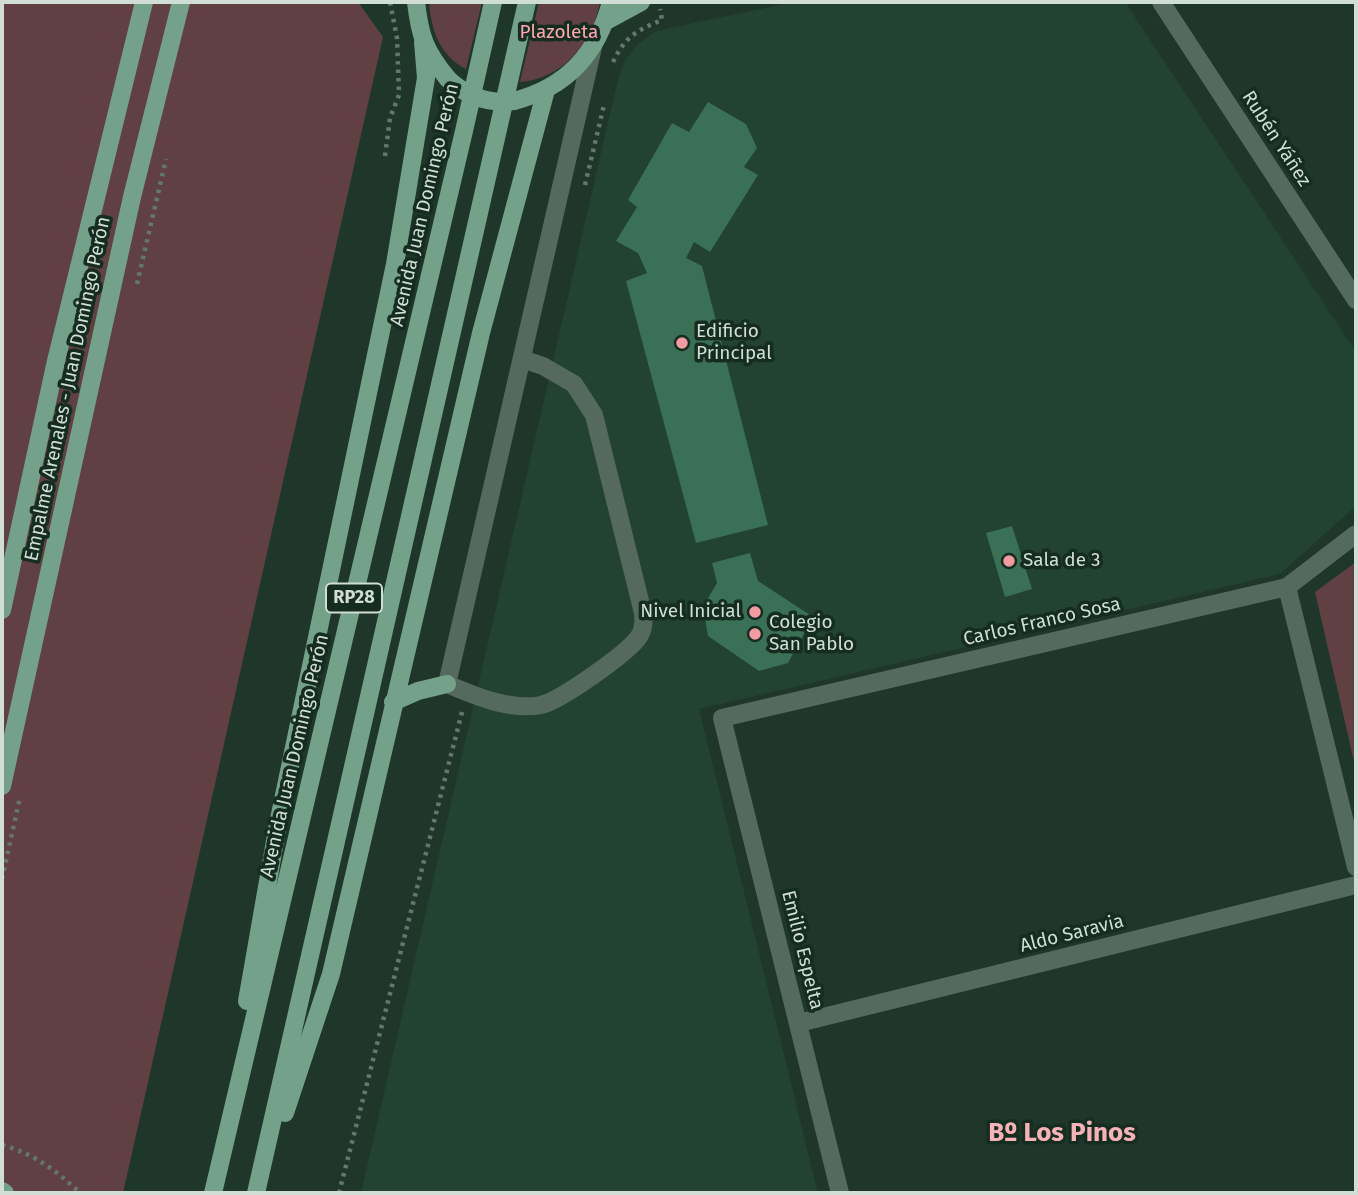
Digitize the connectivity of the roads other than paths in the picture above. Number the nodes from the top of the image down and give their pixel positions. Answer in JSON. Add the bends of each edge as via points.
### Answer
{"nodes":[{"id":1,"x":144,"y":2,"type":"edge"},
{"id":2,"x":181,"y":2,"type":"edge"},
{"id":3,"x":416,"y":2,"type":"edge"},
{"id":4,"x":493,"y":2,"type":"edge"},
{"id":5,"x":527,"y":2,"type":"edge"},
{"id":6,"x":611,"y":2,"type":"edge"},
{"id":7,"x":641,"y":2,"type":"edge"},
{"id":8,"x":1161,"y":2,"type":"edge"},
{"id":9,"x":606,"y":20,"type":"junction"},
{"id":10,"x":423,"y":42,"type":"junction"},
{"id":11,"x":594,"y":43,"type":"junction"},
{"id":12,"x":546,"y":90,"type":"junction"},
{"id":13,"x":1356,"y":300,"type":"edge"},
{"id":14,"x":522,"y":359,"type":"junction"},
{"id":15,"x":1356,"y":534,"type":"edge"},
{"id":16,"x":1287,"y":587,"type":"junction"},
{"id":17,"x":2,"y":610,"type":"edge"},
{"id":18,"x":447,"y":684,"type":"junction"},
{"id":19,"x":393,"y":702,"type":"junction"},
{"id":20,"x":722,"y":718,"type":"joint"},
{"id":21,"x":2,"y":786,"type":"edge"},
{"id":22,"x":1356,"y":867,"type":"edge"},
{"id":23,"x":1356,"y":885,"type":"edge"},
{"id":24,"x":799,"y":1023,"type":"junction"},
{"id":25,"x":213,"y":1193,"type":"edge"},
{"id":26,"x":257,"y":1193,"type":"edge"},
{"id":27,"x":840,"y":1193,"type":"edge"}],
"edges":[{"from":1,"to":17,"type":"main road","name":"Empalme Arenales - Juan Domingo Perón"},
{"from":2,"to":21,"type":"main road","name":"Empalme Arenales - Juan Domingo Perón","via":[[132,197]]},
{"from":3,"to":10,"type":"main road","number":"RP28"},
{"from":4,"to":25,"type":"main road","name":"Avenida Juan Domingo Perón","number":"RP28"},
{"from":5,"to":26,"type":"main road","number":"RP28"},
{"from":6,"to":9,"type":"main road","number":"RP28"},
{"from":7,"to":9,"type":"main road"},
{"from":8,"to":13,"type":"street","name":"Rubén Yáñez"},
{"from":9,"to":11,"type":"main road","number":"RP28"},
{"from":10,"to":12,"type":"main road","number":"RP28","bridge":true,"via":[[448,79],[479,98],[514,101]]},
{"from":10,"to":25,"type":"main road","number":"RP28","via":[[426,78],[395,264],[278,824]]},
{"from":11,"to":12,"type":"main road","number":"RP28","via":[[572,71]]},
{"from":11,"to":14,"type":"street"},
{"from":12,"to":19,"type":"main road","number":"RP28","via":[[481,333]]},
{"from":14,"to":18,"type":"street"},
{"from":14,"to":18,"type":"street","via":[[574,384],[594,415],[644,626],[638,639],[618,656],[543,704],[516,706]]},
{"from":15,"to":16,"type":"street","name":"Carlos Franco Sosa"},
{"from":16,"to":20,"type":"street","name":"Carlos Franco Sosa"},
{"from":16,"to":22,"type":"street"},
{"from":18,"to":19,"type":"main road"},
{"from":19,"to":26,"type":"main road","number":"RP28","via":[[331,974]]},
{"from":20,"to":24,"type":"street","name":"Emilio Espelta"},
{"from":23,"to":24,"type":"street","name":"Aldo Saravia"},
{"from":24,"to":27,"type":"street","name":"Emilio Espelta"}]}
